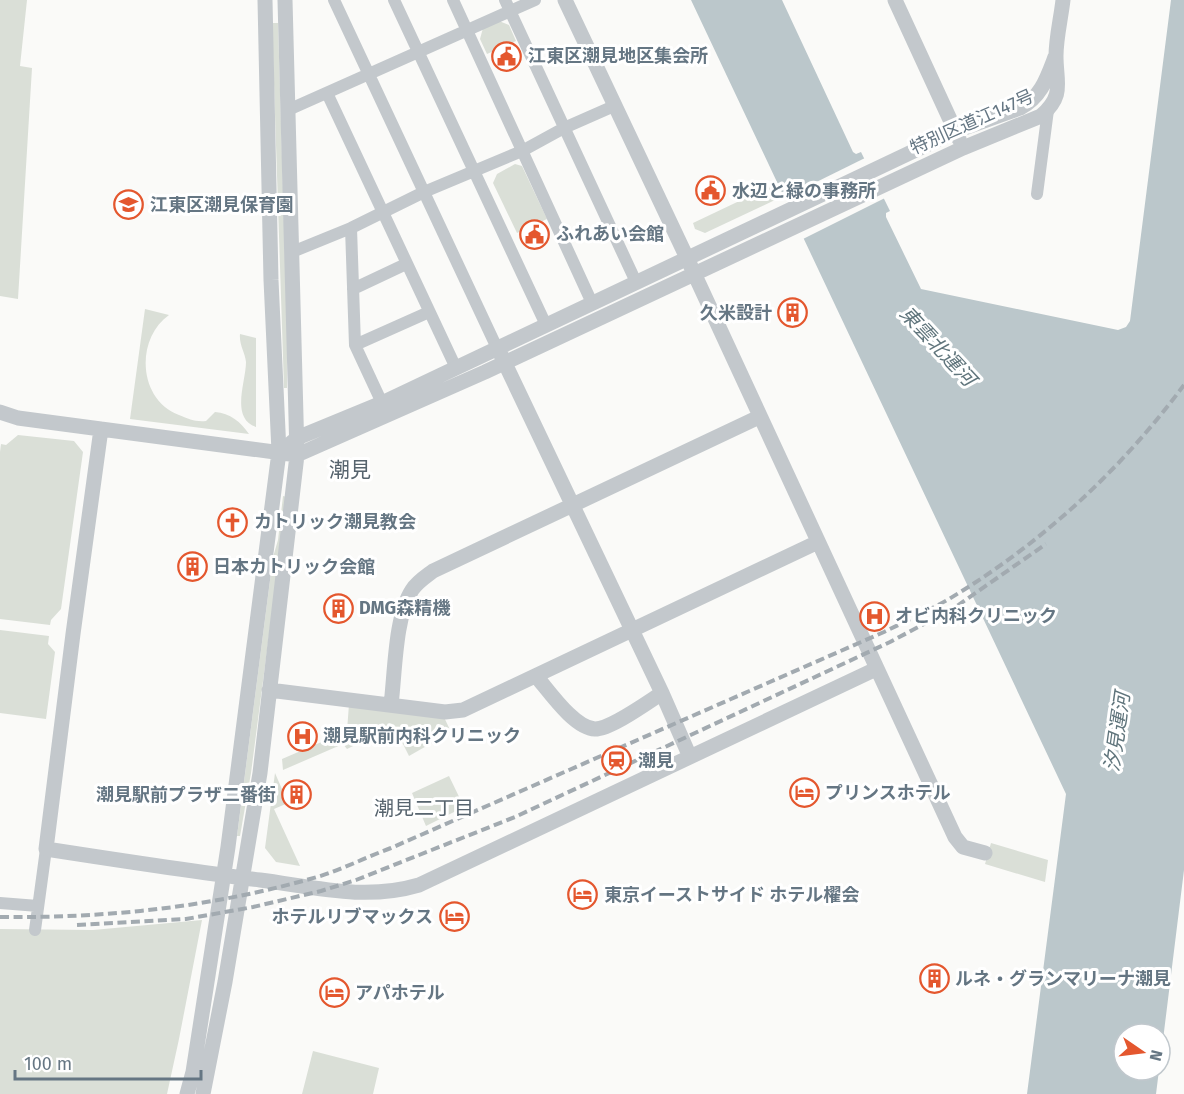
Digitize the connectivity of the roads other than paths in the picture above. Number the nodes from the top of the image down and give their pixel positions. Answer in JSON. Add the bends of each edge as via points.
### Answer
{"nodes":[{"id":1,"x":265,"y":0,"type":"edge"},
{"id":2,"x":285,"y":0,"type":"edge"},
{"id":3,"x":334,"y":0,"type":"edge"},
{"id":4,"x":394,"y":0,"type":"edge"},
{"id":5,"x":453,"y":0,"type":"edge"},
{"id":6,"x":535,"y":0,"type":"edge"},
{"id":7,"x":565,"y":0,"type":"edge"},
{"id":8,"x":895,"y":0,"type":"edge"},
{"id":9,"x":1063,"y":0,"type":"edge"},
{"id":10,"x":508,"y":6,"type":"edge"},
{"id":11,"x":467,"y":30,"type":"junction"},
{"id":12,"x":418,"y":52,"type":"junction"},
{"id":13,"x":1056,"y":57,"type":"junction"},
{"id":14,"x":370,"y":74,"type":"junction"},
{"id":15,"x":327,"y":93,"type":"junction"},
{"id":16,"x":614,"y":106,"type":"junction"},
{"id":17,"x":288,"y":110,"type":"junction"},
{"id":18,"x":1048,"y":110,"type":"junction"},
{"id":19,"x":564,"y":129,"type":"junction"},
{"id":20,"x":956,"y":131,"type":"junction"},
{"id":21,"x":963,"y":148,"type":"junction"},
{"id":22,"x":522,"y":151,"type":"junction"},
{"id":23,"x":473,"y":171,"type":"junction"},
{"id":24,"x":424,"y":192,"type":"junction"},
{"id":25,"x":1037,"y":194,"type":"dead end"},
{"id":26,"x":382,"y":213,"type":"junction"},
{"id":27,"x":351,"y":228,"type":"junction"},
{"id":28,"x":292,"y":252,"type":"junction"},
{"id":29,"x":687,"y":258,"type":"junction"},
{"id":30,"x":406,"y":264,"type":"junction"},
{"id":31,"x":694,"y":274,"type":"junction"},
{"id":32,"x":636,"y":282,"type":"junction"},
{"id":33,"x":353,"y":289,"type":"junction"},
{"id":34,"x":592,"y":303,"type":"junction"},
{"id":35,"x":429,"y":312,"type":"junction"},
{"id":36,"x":546,"y":325,"type":"junction"},
{"id":37,"x":355,"y":345,"type":"junction"},
{"id":38,"x":497,"y":348,"type":"junction"},
{"id":39,"x":505,"y":363,"type":"junction"},
{"id":40,"x":456,"y":368,"type":"junction"},
{"id":41,"x":382,"y":403,"type":"junction"},
{"id":42,"x":0,"y":412,"type":"edge"},
{"id":43,"x":759,"y":417,"type":"junction"},
{"id":44,"x":18,"y":418,"type":"junction"},
{"id":45,"x":0,"y":419,"type":"edge"},
{"id":46,"x":101,"y":429,"type":"junction"},
{"id":47,"x":297,"y":438,"type":"junction"},
{"id":48,"x":279,"y":452,"type":"junction"},
{"id":49,"x":297,"y":455,"type":"junction"},
{"id":50,"x":573,"y":505,"type":"junction"},
{"id":51,"x":818,"y":542,"type":"junction"},
{"id":52,"x":632,"y":631,"type":"junction"},
{"id":53,"x":876,"y":669,"type":"junction"},
{"id":54,"x":536,"y":676,"type":"junction"},
{"id":55,"x":269,"y":690,"type":"junction"},
{"id":56,"x":662,"y":693,"type":"junction"},
{"id":57,"x":391,"y":705,"type":"junction"},
{"id":58,"x":690,"y":757,"type":"junction"},
{"id":59,"x":46,"y":849,"type":"junction"},
{"id":60,"x":985,"y":854,"type":"dead end"},
{"id":61,"x":224,"y":876,"type":"junction"},
{"id":62,"x":243,"y":878,"type":"junction"},
{"id":63,"x":0,"y":903,"type":"edge"},
{"id":64,"x":38,"y":906,"type":"junction"},
{"id":65,"x":35,"y":930,"type":"dead end"},
{"id":66,"x":188,"y":1094,"type":"edge"},
{"id":67,"x":203,"y":1094,"type":"edge"}],
"edges":[{"from":1,"to":48,"type":"street"},
{"from":2,"to":17,"type":"street"},
{"from":3,"to":14,"type":"street"},
{"from":4,"to":12,"type":"street"},
{"from":5,"to":11,"type":"street"},
{"from":6,"to":10,"type":"street"},
{"from":7,"to":16,"type":"street"},
{"from":8,"to":20,"type":"street"},
{"from":9,"to":13,"type":"street","name":"特別区道江147号"},
{"from":10,"to":11,"type":"street"},
{"from":10,"to":19,"type":"street"},
{"from":11,"to":12,"type":"street"},
{"from":11,"to":22,"type":"street"},
{"from":12,"to":14,"type":"street"},
{"from":12,"to":23,"type":"street"},
{"from":13,"to":18,"type":"street","name":"特別区道江147号","via":[[1059,79]]},
{"from":13,"to":20,"type":"street","name":"特別区道江147号","via":[[1030,103]]},
{"from":14,"to":15,"type":"street"},
{"from":14,"to":24,"type":"street"},
{"from":15,"to":17,"type":"street"},
{"from":15,"to":26,"type":"street"},
{"from":16,"to":19,"type":"street"},
{"from":16,"to":29,"type":"street"},
{"from":17,"to":28,"type":"street"},
{"from":18,"to":21,"type":"street","name":"特別区道江147号","via":[[1027,123]]},
{"from":18,"to":25,"type":"street"},
{"from":19,"to":22,"type":"street"},
{"from":19,"to":32,"type":"street"},
{"from":20,"to":21,"type":"street"},
{"from":20,"to":29,"type":"street","name":"特別区道江147号"},
{"from":21,"to":31,"type":"street","name":"特別区道江147号"},
{"from":22,"to":23,"type":"street"},
{"from":22,"to":34,"type":"street"},
{"from":23,"to":24,"type":"street"},
{"from":23,"to":36,"type":"street"},
{"from":24,"to":26,"type":"street"},
{"from":24,"to":38,"type":"street"},
{"from":26,"to":27,"type":"street"},
{"from":26,"to":30,"type":"street"},
{"from":27,"to":28,"type":"street"},
{"from":27,"to":33,"type":"street"},
{"from":28,"to":47,"type":"street"},
{"from":29,"to":31,"type":"street"},
{"from":29,"to":32,"type":"street","name":"特別区道江147号"},
{"from":30,"to":33,"type":"street"},
{"from":30,"to":35,"type":"street"},
{"from":31,"to":39,"type":"street","name":"特別区道江147号"},
{"from":31,"to":43,"type":"street"},
{"from":32,"to":34,"type":"street","name":"特別区道江147号"},
{"from":33,"to":37,"type":"street"},
{"from":34,"to":36,"type":"street","name":"特別区道江147号"},
{"from":35,"to":37,"type":"street"},
{"from":35,"to":40,"type":"street"},
{"from":36,"to":38,"type":"street","name":"特別区道江147号"},
{"from":37,"to":41,"type":"street"},
{"from":38,"to":39,"type":"street"},
{"from":38,"to":40,"type":"street","name":"特別区道江147号"},
{"from":39,"to":49,"type":"street","name":"特別区道江147号"},
{"from":39,"to":50,"type":"street"},
{"from":40,"to":41,"type":"street","name":"特別区道江147号"},
{"from":41,"to":47,"type":"street","name":"特別区道江147号"},
{"from":42,"to":44,"type":"street"},
{"from":43,"to":50,"type":"street"},
{"from":43,"to":51,"type":"street"},
{"from":44,"to":45,"type":"street"},
{"from":44,"to":46,"type":"street"},
{"from":46,"to":48,"type":"street"},
{"from":46,"to":59,"type":"street"},
{"from":47,"to":48,"type":"street","name":"特別区道江147号"},
{"from":47,"to":49,"type":"street"},
{"from":48,"to":49,"type":"street"},
{"from":48,"to":61,"type":"street"},
{"from":49,"to":55,"type":"street"},
{"from":50,"to":52,"type":"street"},
{"from":50,"to":57,"type":"street","via":[[433,571],[414,587],[401,622]]},
{"from":51,"to":52,"type":"street"},
{"from":51,"to":53,"type":"street"},
{"from":52,"to":54,"type":"street"},
{"from":52,"to":56,"type":"street"},
{"from":53,"to":58,"type":"street"},
{"from":53,"to":60,"type":"street","via":[[955,837],[963,847]]},
{"from":54,"to":56,"type":"street","via":[[575,719],[595,729],[624,717]]},
{"from":54,"to":57,"type":"street","via":[[455,712]]},
{"from":55,"to":57,"type":"street"},
{"from":55,"to":62,"type":"street"},
{"from":56,"to":58,"type":"street"},
{"from":58,"to":62,"type":"street","via":[[419,885],[395,892],[344,892]]},
{"from":59,"to":61,"type":"street"},
{"from":59,"to":64,"type":"street"},
{"from":61,"to":62,"type":"street"},
{"from":61,"to":66,"type":"street"},
{"from":62,"to":67,"type":"street"},
{"from":63,"to":64,"type":"street"},
{"from":64,"to":65,"type":"street"}]}
